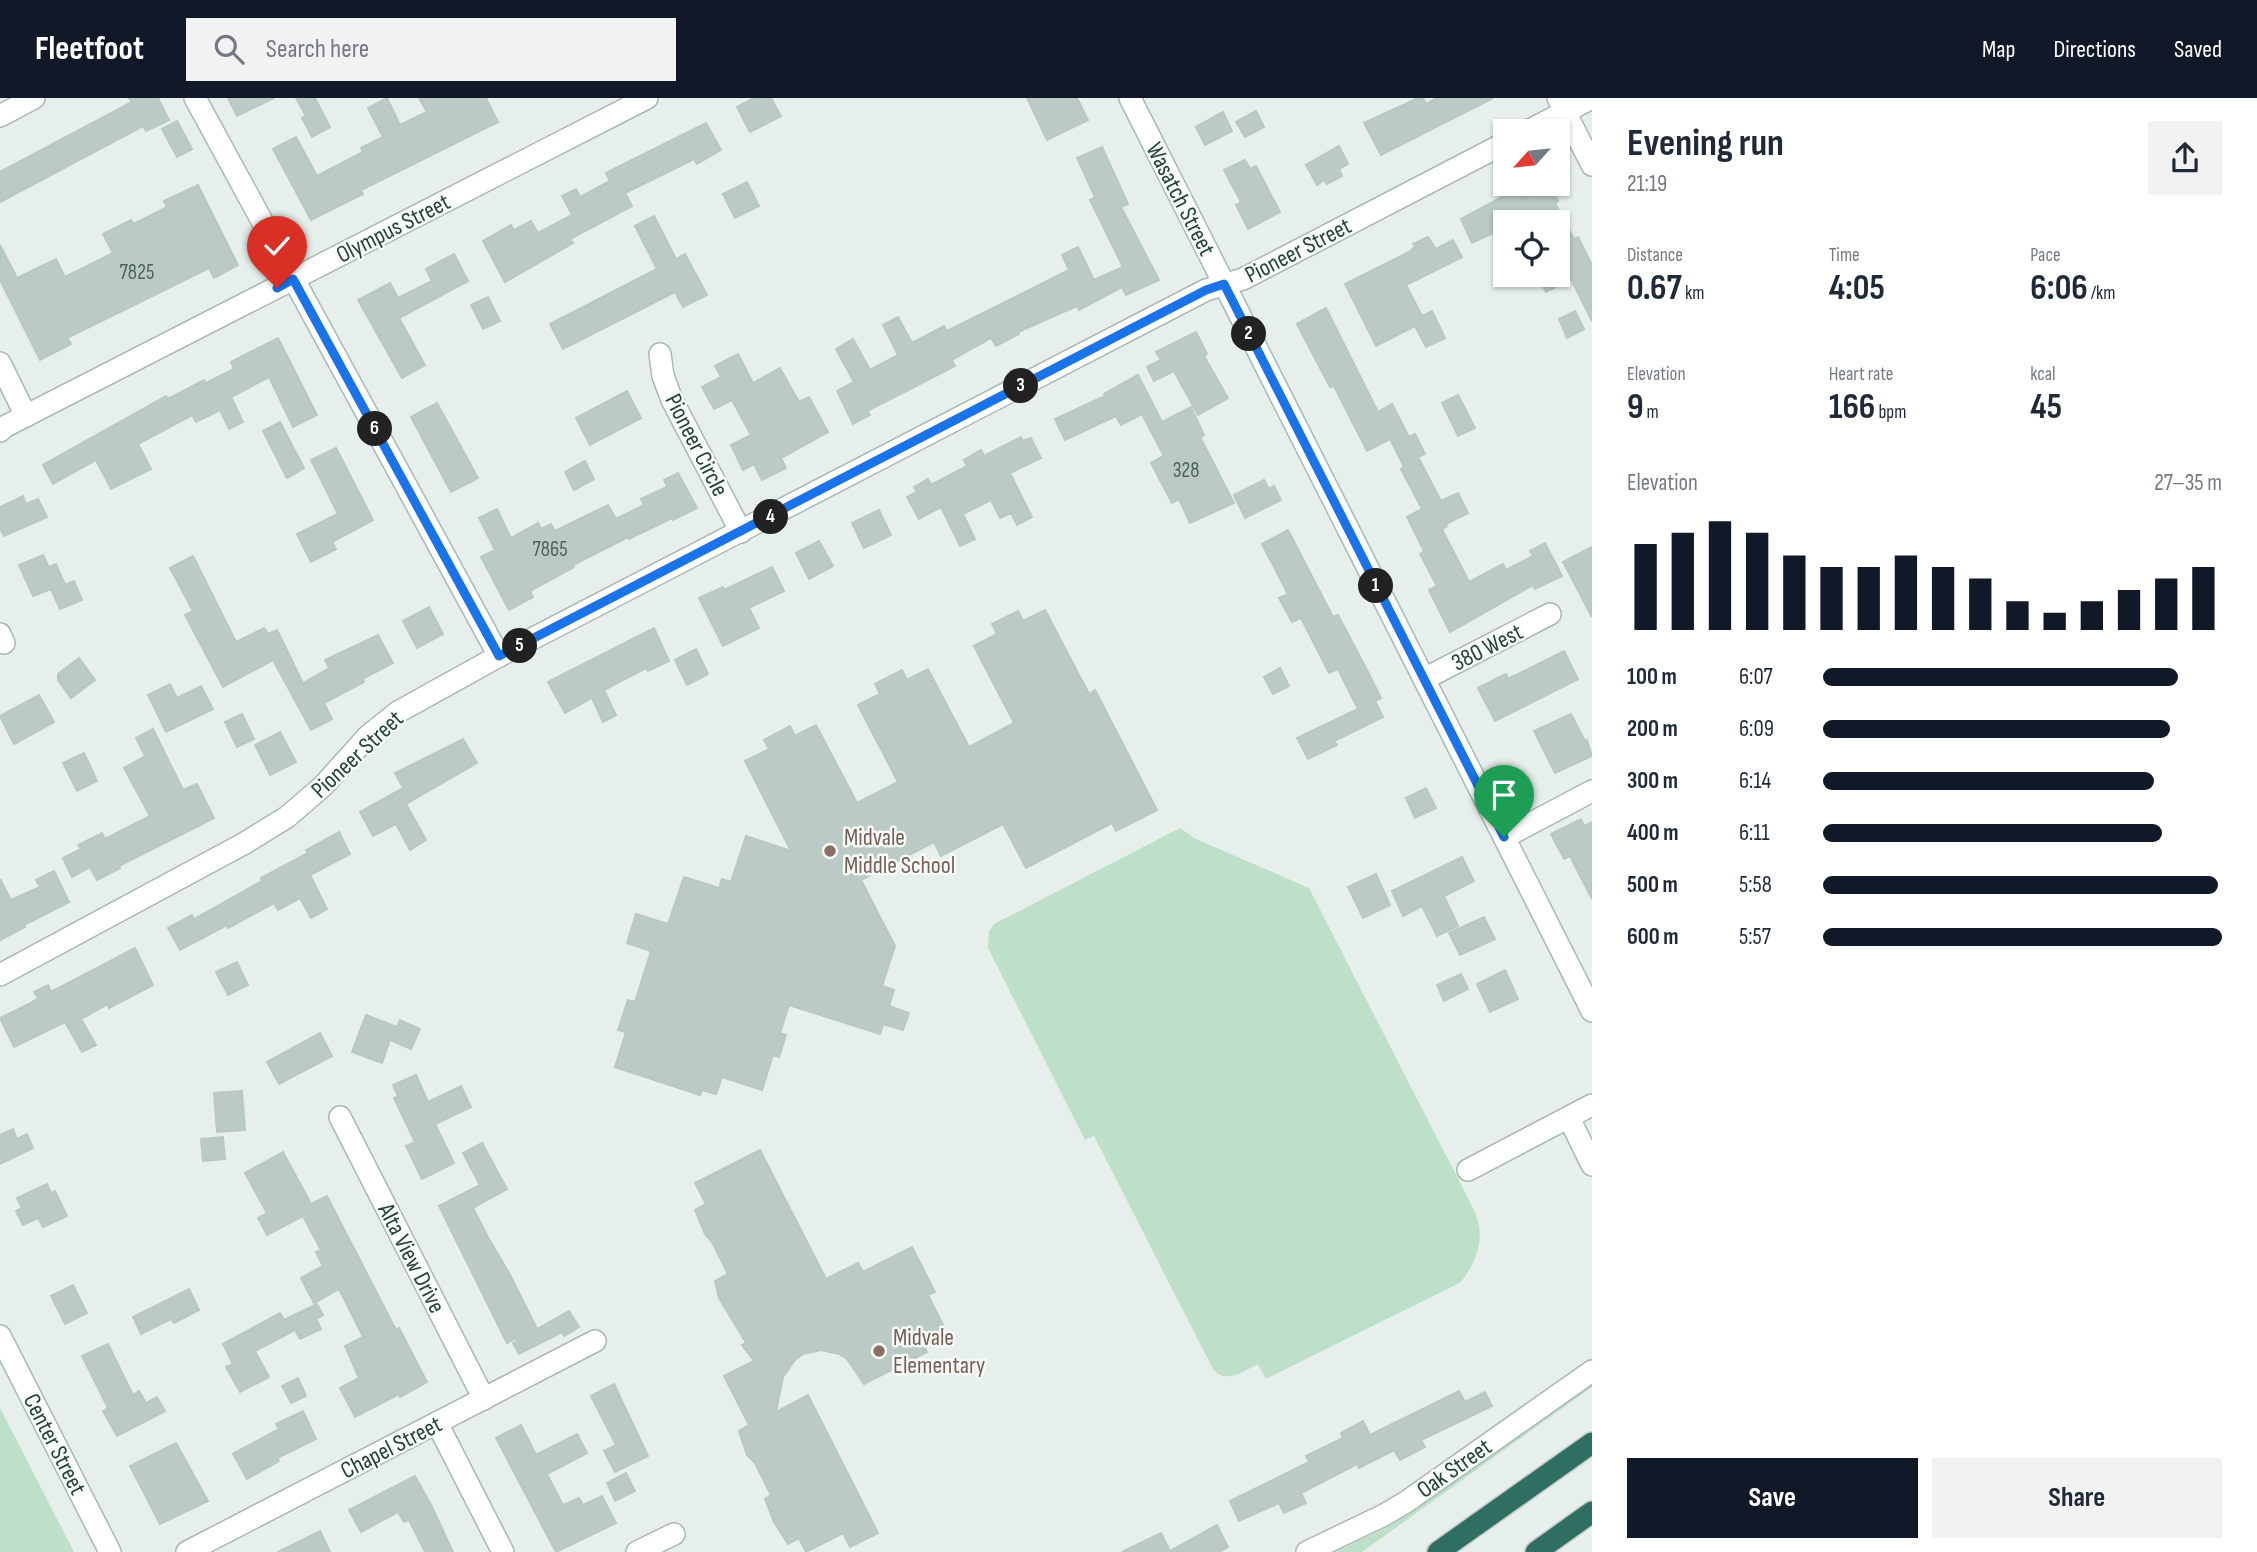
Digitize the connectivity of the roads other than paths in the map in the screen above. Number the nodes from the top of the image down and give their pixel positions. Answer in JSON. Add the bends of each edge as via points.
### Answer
{"nodes":[{"id":1,"x":34,"y":98,"type":"edge"},
{"id":2,"x":195,"y":98,"type":"edge"},
{"id":3,"x":647,"y":98,"type":"edge"},
{"id":4,"x":1130,"y":98,"type":"edge"},
{"id":5,"x":1592,"y":98,"type":"edge"},
{"id":6,"x":1561,"y":105,"type":"edge"},
{"id":7,"x":0,"y":116,"type":"edge"},
{"id":8,"x":1543,"y":119,"type":"edge"},
{"id":9,"x":1493,"y":149,"type":"edge"},
{"id":10,"x":1592,"y":165,"type":"edge"},
{"id":11,"x":293,"y":279,"type":"junction"},
{"id":12,"x":1224,"y":284,"type":"junction"},
{"id":13,"x":660,"y":354,"type":"dead end"},
{"id":14,"x":0,"y":363,"type":"edge"},
{"id":15,"x":26,"y":416,"type":"junction"},
{"id":16,"x":0,"y":431,"type":"edge"},
{"id":17,"x":741,"y":532,"type":"junction"},
{"id":18,"x":1550,"y":614,"type":"dead end"},
{"id":19,"x":499,"y":656,"type":"junction"},
{"id":20,"x":1424,"y":679,"type":"junction"},
{"id":21,"x":1592,"y":792,"type":"edge"},
{"id":22,"x":1504,"y":837,"type":"junction"},
{"id":23,"x":0,"y":975,"type":"edge"},
{"id":24,"x":1592,"y":1011,"type":"edge"},
{"id":25,"x":1592,"y":1105,"type":"edge"},
{"id":26,"x":340,"y":1117,"type":"dead end"},
{"id":27,"x":1569,"y":1118,"type":"junction"},
{"id":28,"x":1592,"y":1165,"type":"edge"},
{"id":29,"x":1468,"y":1170,"type":"dead end"},
{"id":30,"x":0,"y":1336,"type":"edge"},
{"id":31,"x":595,"y":1341,"type":"dead end"},
{"id":32,"x":1592,"y":1371,"type":"edge"},
{"id":33,"x":484,"y":1399,"type":"junction"},
{"id":34,"x":437,"y":1423,"type":"junction"},
{"id":35,"x":1592,"y":1443,"type":"edge"},
{"id":36,"x":1592,"y":1512,"type":"edge"},
{"id":37,"x":674,"y":1534,"type":"dead end"},
{"id":38,"x":110,"y":1552,"type":"edge"},
{"id":39,"x":187,"y":1552,"type":"edge"},
{"id":40,"x":503,"y":1552,"type":"edge"},
{"id":41,"x":637,"y":1552,"type":"edge"},
{"id":42,"x":1307,"y":1552,"type":"edge"},
{"id":43,"x":1438,"y":1552,"type":"edge"},
{"id":44,"x":1536,"y":1552,"type":"edge"}],
"edges":[{"from":1,"to":7,"type":"street"},
{"from":2,"to":11,"type":"street"},
{"from":3,"to":11,"type":"street","name":"Olympus Street"},
{"from":4,"to":12,"type":"street","name":"Wasatch Street"},
{"from":5,"to":6,"type":"street"},
{"from":6,"to":8,"type":"street"},
{"from":6,"to":10,"type":"street"},
{"from":9,"to":12,"type":"street","name":"Pioneer Street","via":[[1243,279]]},
{"from":11,"to":15,"type":"street","name":"Olympus Street"},
{"from":11,"to":19,"type":"street"},
{"from":12,"to":17,"type":"street","name":"Pioneer Street"},
{"from":12,"to":20,"type":"street","name":"Wasatch Street"},
{"from":13,"to":17,"type":"street","name":"Pioneer Circle","via":[[672,400]]},
{"from":14,"to":15,"type":"street"},
{"from":15,"to":16,"type":"street","name":"Olympus Street"},
{"from":17,"to":19,"type":"street","name":"Pioneer Street"},
{"from":18,"to":20,"type":"street","name":"380 West"},
{"from":19,"to":23,"type":"street","name":"Pioneer Street","via":[[398,712],[287,817]]},
{"from":20,"to":22,"type":"street","name":"Wasatch Street"},
{"from":21,"to":22,"type":"street"},
{"from":22,"to":24,"type":"street","name":"Wasatch Street"},
{"from":25,"to":27,"type":"street"},
{"from":26,"to":33,"type":"street","name":"Alta View Drive"},
{"from":27,"to":28,"type":"street"},
{"from":27,"to":29,"type":"street"},
{"from":30,"to":38,"type":"street","name":"Center Street"},
{"from":31,"to":33,"type":"street","name":"Chapel Street"},
{"from":32,"to":42,"type":"street","name":"Oak Street","via":[[1406,1502]]},
{"from":33,"to":34,"type":"street","name":"Chapel Street"},
{"from":34,"to":39,"type":"street","name":"Chapel Street"},
{"from":34,"to":40,"type":"street"},
{"from":35,"to":43,"type":"highway"},
{"from":36,"to":44,"type":"highway"},
{"from":37,"to":41,"type":"street"}]}
